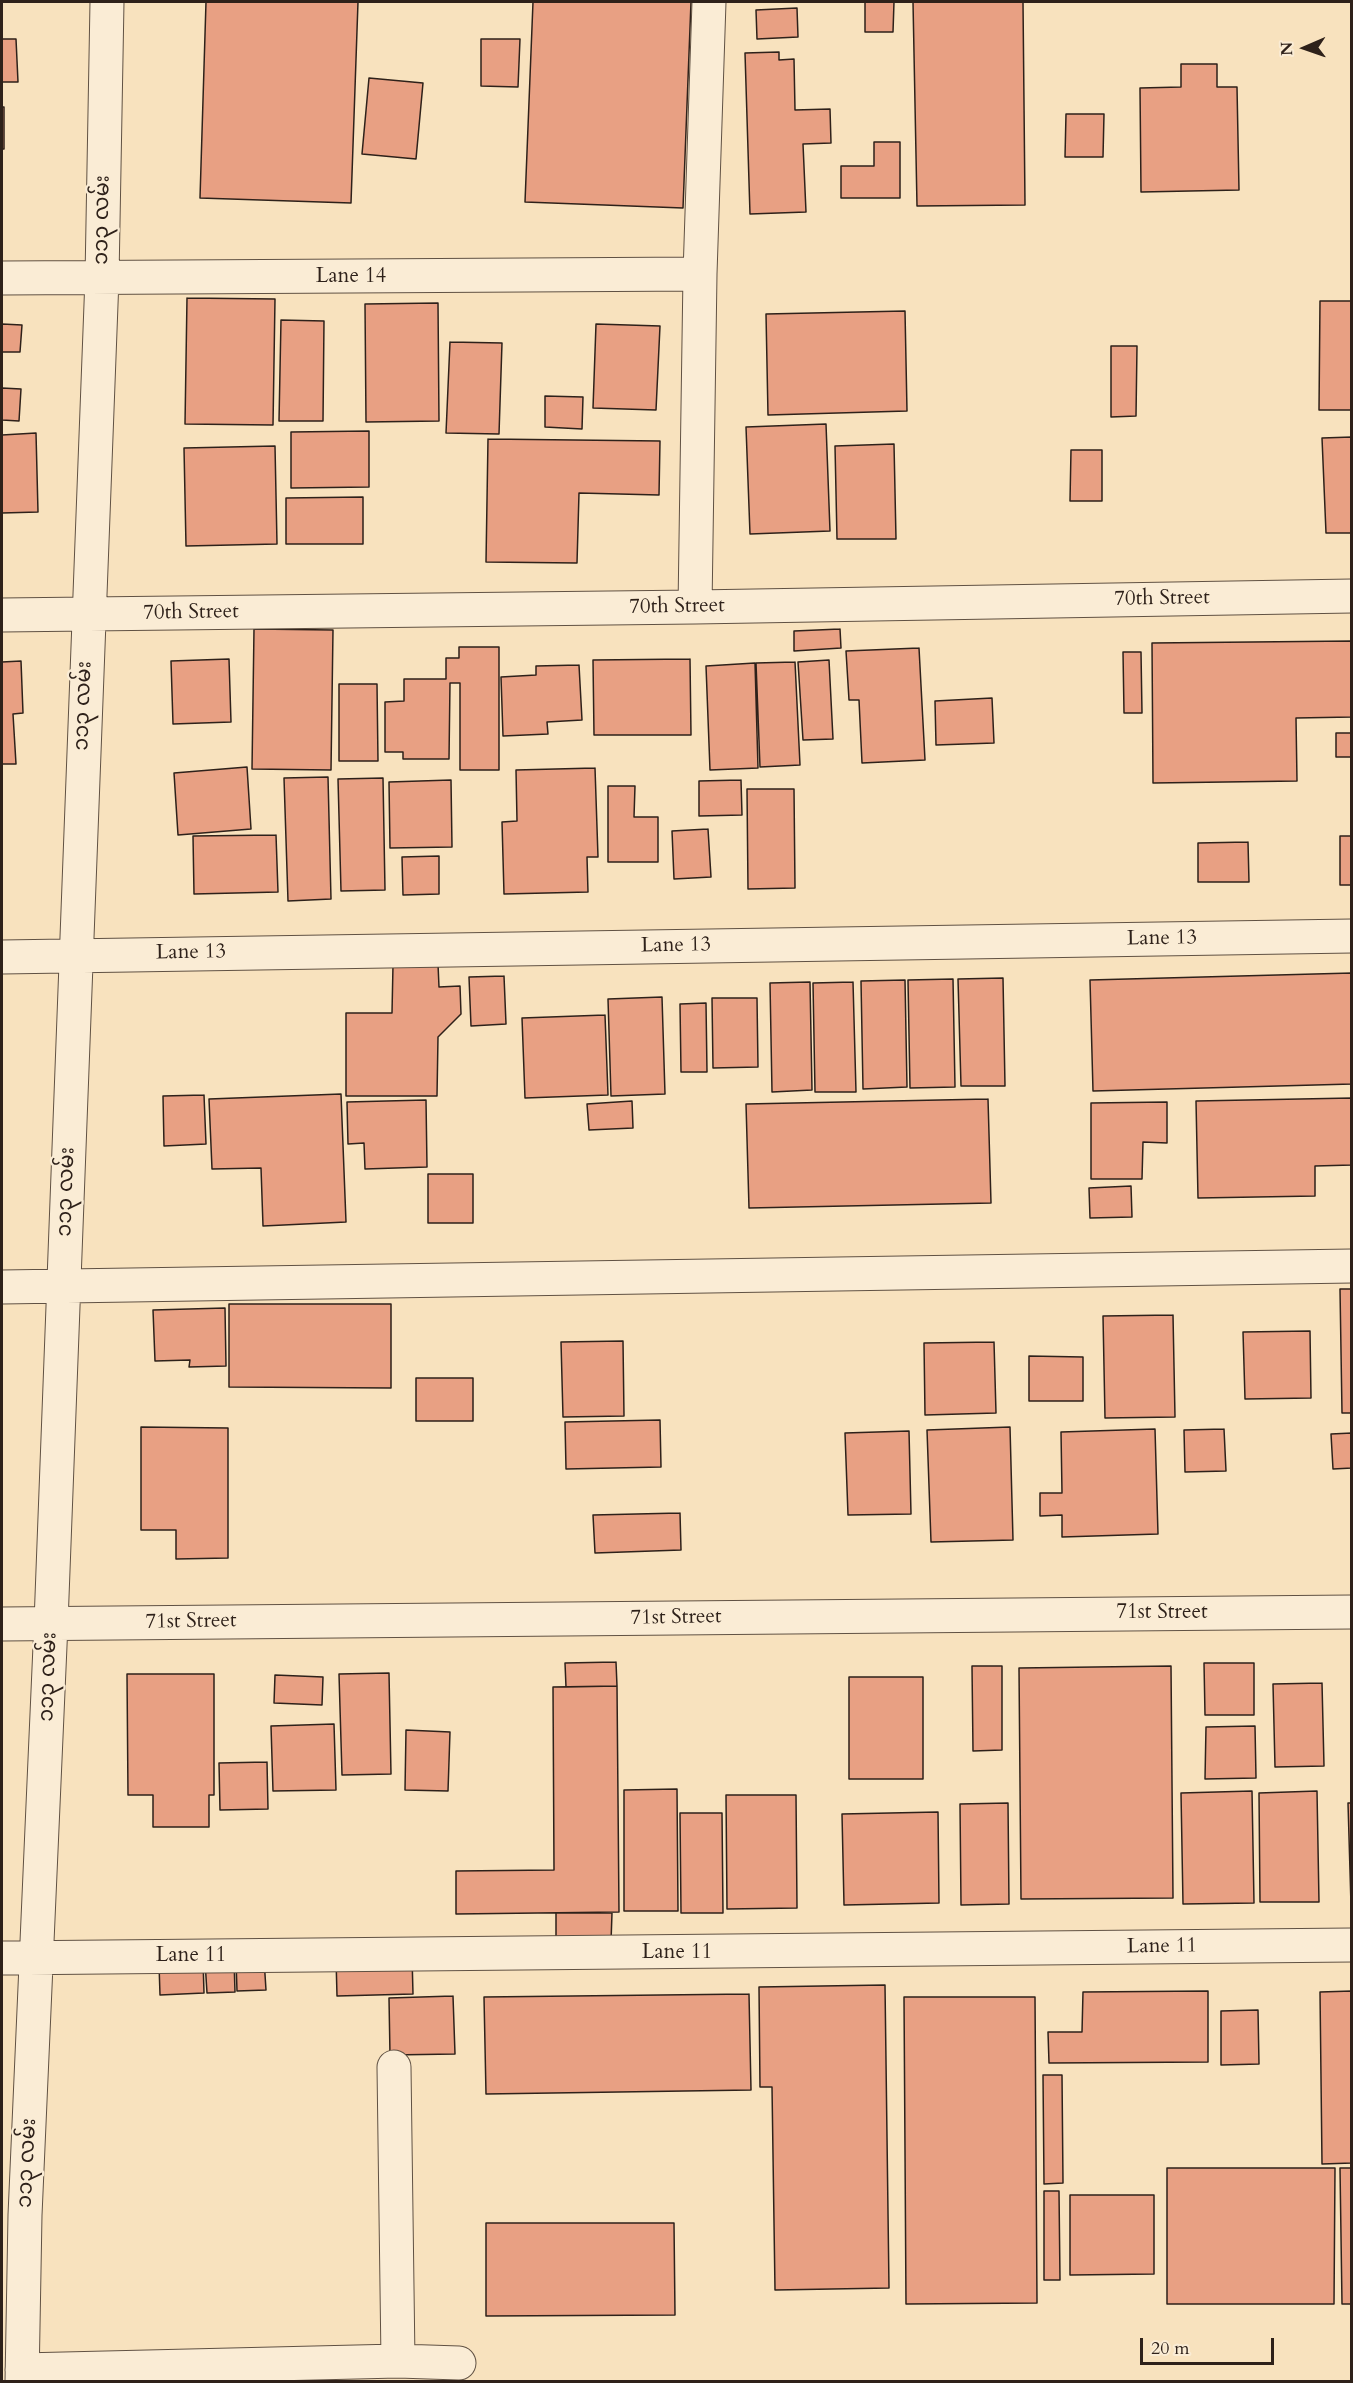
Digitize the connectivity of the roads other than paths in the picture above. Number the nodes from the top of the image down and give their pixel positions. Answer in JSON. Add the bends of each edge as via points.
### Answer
{"nodes":[{"id":1,"x":107,"y":2,"type":"edge"},
{"id":2,"x":709,"y":2,"type":"edge"},
{"id":3,"x":700,"y":274,"type":"junction"},
{"id":4,"x":102,"y":278,"type":"junction"},
{"id":5,"x":2,"y":279,"type":"edge"},
{"id":6,"x":1352,"y":596,"type":"edge"},
{"id":7,"x":695,"y":607,"type":"junction"},
{"id":8,"x":88,"y":614,"type":"junction"},
{"id":9,"x":2,"y":615,"type":"edge"},
{"id":10,"x":1352,"y":936,"type":"edge"},
{"id":11,"x":75,"y":955,"type":"junction"},
{"id":12,"x":2,"y":957,"type":"edge"},
{"id":13,"x":1352,"y":1266,"type":"edge"},
{"id":14,"x":2,"y":1287,"type":"edge"},
{"id":15,"x":63,"y":1288,"type":"junction"},
{"id":16,"x":1352,"y":1612,"type":"edge"},
{"id":17,"x":51,"y":1623,"type":"junction"},
{"id":18,"x":2,"y":1624,"type":"edge"},
{"id":19,"x":1352,"y":1945,"type":"edge"},
{"id":20,"x":2,"y":1958,"type":"edge"},
{"id":21,"x":37,"y":1958,"type":"junction"},
{"id":22,"x":394,"y":2067,"type":"dead end"},
{"id":23,"x":14,"y":2215,"type":"edge"},
{"id":24,"x":398,"y":2361,"type":"junction"},
{"id":25,"x":459,"y":2363,"type":"dead end"},
{"id":26,"x":22,"y":2376,"type":"edge"}],
"edges":[{"from":1,"to":4,"type":"street","name":"၁၁၃ လမ်း"},
{"from":2,"to":3,"type":"street"},
{"from":3,"to":4,"type":"street","name":"Lane 14"},
{"from":3,"to":7,"type":"street"},
{"from":4,"to":5,"type":"street","name":"Lane 14"},
{"from":4,"to":8,"type":"street","name":"၁၁၃ လမ်း"},
{"from":6,"to":7,"type":"street","name":"70th Street"},
{"from":7,"to":8,"type":"street","name":"70th Street"},
{"from":8,"to":9,"type":"street","name":"70th Street"},
{"from":8,"to":11,"type":"street","name":"၁၁၃ လမ်း"},
{"from":10,"to":11,"type":"street","name":"Lane 13"},
{"from":11,"to":12,"type":"street","name":"Lane 13"},
{"from":11,"to":15,"type":"street","name":"၁၁၃ လမ်း"},
{"from":13,"to":15,"type":"street"},
{"from":14,"to":15,"type":"street"},
{"from":15,"to":17,"type":"street","name":"၁၁၃ လမ်း"},
{"from":16,"to":17,"type":"street","name":"71st Street"},
{"from":17,"to":18,"type":"street","name":"71st Street"},
{"from":17,"to":21,"type":"street","name":"၁၁၃ လမ်း"},
{"from":19,"to":21,"type":"street","name":"Lane 11"},
{"from":20,"to":21,"type":"street","name":"Lane 11"},
{"from":21,"to":23,"type":"street","name":"၁၁၃ လမ်း"},
{"from":22,"to":24,"type":"street"},
{"from":23,"to":26,"type":"street","name":"၁၁၃ လမ်း"},
{"from":24,"to":25,"type":"street"},
{"from":24,"to":26,"type":"street"}]}
